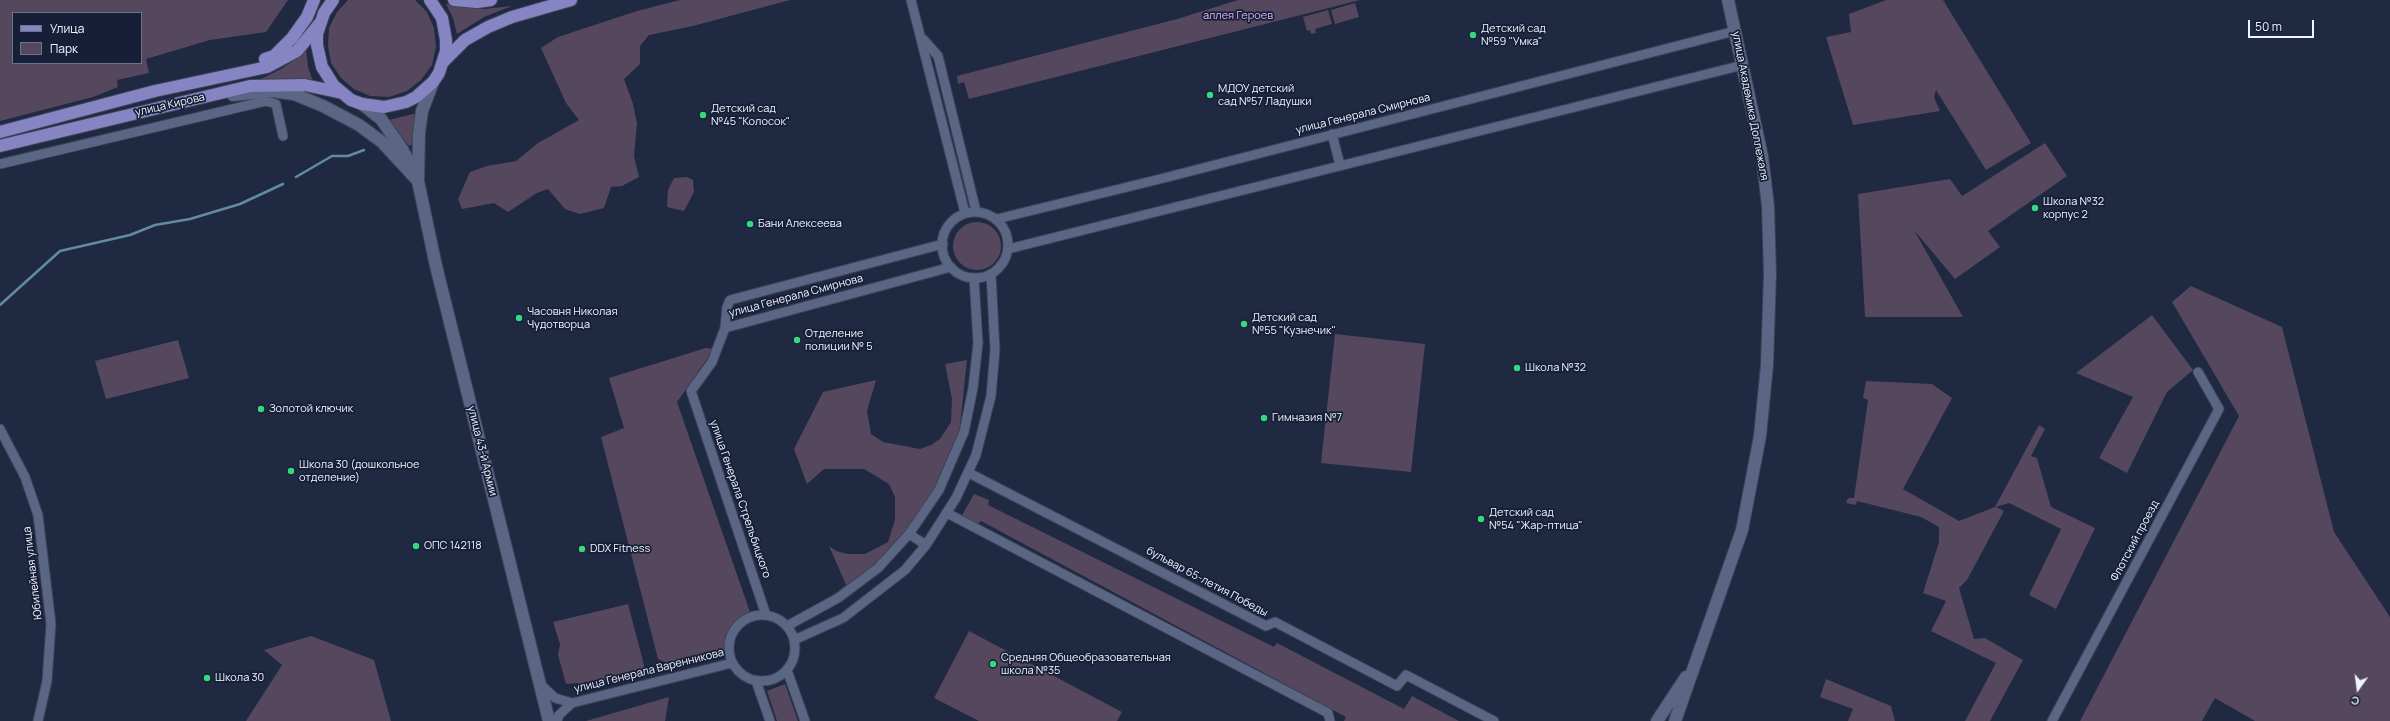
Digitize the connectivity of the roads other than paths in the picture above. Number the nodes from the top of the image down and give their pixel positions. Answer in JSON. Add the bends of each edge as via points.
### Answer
{"nodes":[{"id":1,"x":314,"y":0,"type":"edge"},
{"id":2,"x":430,"y":0,"type":"edge"},
{"id":3,"x":454,"y":0,"type":"edge"},
{"id":4,"x":491,"y":0,"type":"edge"},
{"id":5,"x":571,"y":0,"type":"edge"},
{"id":6,"x":911,"y":0,"type":"edge"},
{"id":7,"x":1728,"y":0,"type":"edge"},
{"id":8,"x":331,"y":1,"type":"edge"},
{"id":9,"x":320,"y":23,"type":"junction"},
{"id":10,"x":1735,"y":31,"type":"junction"},
{"id":11,"x":922,"y":39,"type":"junction"},
{"id":12,"x":443,"y":62,"type":"junction"},
{"id":13,"x":1743,"y":65,"type":"junction"},
{"id":14,"x":229,"y":75,"type":"junction"},
{"id":15,"x":943,"y":77,"type":"junction"},
{"id":16,"x":933,"y":79,"type":"junction"},
{"id":17,"x":433,"y":82,"type":"junction"},
{"id":18,"x":342,"y":93,"type":"junction"},
{"id":19,"x":183,"y":102,"type":"junction"},
{"id":20,"x":362,"y":104,"type":"junction"},
{"id":21,"x":0,"y":132,"type":"edge"},
{"id":22,"x":1332,"y":134,"type":"junction"},
{"id":23,"x":283,"y":136,"type":"dead end"},
{"id":24,"x":22,"y":140,"type":"junction"},
{"id":25,"x":0,"y":146,"type":"edge"},
{"id":26,"x":0,"y":151,"type":"edge"},
{"id":27,"x":0,"y":164,"type":"edge"},
{"id":28,"x":1340,"y":165,"type":"junction"},
{"id":29,"x":418,"y":180,"type":"junction"},
{"id":30,"x":976,"y":211,"type":"junction"},
{"id":31,"x":965,"y":213,"type":"junction"},
{"id":32,"x":997,"y":219,"type":"junction"},
{"id":33,"x":942,"y":244,"type":"junction"},
{"id":34,"x":1008,"y":249,"type":"junction"},
{"id":35,"x":951,"y":267,"type":"junction"},
{"id":36,"x":991,"y":274,"type":"junction"},
{"id":37,"x":974,"y":278,"type":"junction"},
{"id":38,"x":725,"y":328,"type":"junction"},
{"id":39,"x":2198,"y":372,"type":"dead end"},
{"id":40,"x":0,"y":429,"type":"edge"},
{"id":41,"x":964,"y":432,"type":"junction"},
{"id":42,"x":980,"y":437,"type":"junction"},
{"id":43,"x":969,"y":473,"type":"junction"},
{"id":44,"x":947,"y":513,"type":"junction"},
{"id":45,"x":909,"y":534,"type":"junction"},
{"id":46,"x":926,"y":545,"type":"junction"},
{"id":47,"x":766,"y":615,"type":"junction"},
{"id":48,"x":787,"y":626,"type":"junction"},
{"id":49,"x":794,"y":640,"type":"junction"},
{"id":50,"x":1697,"y":659,"type":"junction"},
{"id":51,"x":732,"y":663,"type":"junction"},
{"id":52,"x":787,"y":670,"type":"junction"},
{"id":53,"x":756,"y":681,"type":"junction"},
{"id":54,"x":539,"y":684,"type":"junction"},
{"id":55,"x":572,"y":703,"type":"junction"},
{"id":56,"x":38,"y":721,"type":"edge"},
{"id":57,"x":549,"y":721,"type":"edge"},
{"id":58,"x":557,"y":721,"type":"edge"},
{"id":59,"x":770,"y":721,"type":"edge"},
{"id":60,"x":805,"y":721,"type":"edge"},
{"id":61,"x":1330,"y":721,"type":"edge"},
{"id":62,"x":1494,"y":721,"type":"edge"},
{"id":63,"x":1657,"y":721,"type":"edge"},
{"id":64,"x":1675,"y":721,"type":"edge"},
{"id":65,"x":2052,"y":721,"type":"edge"}],
"edges":[{"from":1,"to":14,"type":"main road","via":[[307,17],[292,38],[274,56]]},
{"from":2,"to":12,"type":"main road","via":[[445,29],[446,51]]},
{"from":3,"to":4,"type":"main road"},
{"from":5,"to":12,"type":"main road","via":[[512,17],[488,27],[465,40]]},
{"from":6,"to":11,"type":"street"},
{"from":7,"to":10,"type":"main road","name":"улица Академика Доллежаля"},
{"from":8,"to":9,"type":"main road"},
{"from":9,"to":14,"type":"main road","name":"улица Кирова","via":[[297,51],[267,67]]},
{"from":9,"to":18,"type":"main road","via":[[317,45],[320,62],[327,77]]},
{"from":10,"to":13,"type":"main road","name":"улица Академика Доллежаля"},
{"from":10,"to":22,"type":"street","name":"улица Генерала Смирнова"},
{"from":11,"to":15,"type":"street","via":[[938,56]]},
{"from":11,"to":16,"type":"street"},
{"from":12,"to":17,"type":"main road"},
{"from":13,"to":28,"type":"street"},
{"from":13,"to":50,"type":"main road","name":"улица Академика Доллежаля","via":[[1762,156],[1768,206],[1770,274],[1767,364],[1760,436],[1748,503],[1734,554]]},
{"from":14,"to":21,"type":"main road","name":"улица Кирова","via":[[155,91]]},
{"from":15,"to":16,"type":"street"},
{"from":15,"to":30,"type":"street"},
{"from":16,"to":31,"type":"street"},
{"from":17,"to":20,"type":"main road","via":[[416,97],[401,104],[384,107]]},
{"from":17,"to":29,"type":"main road","name":"улица 43-й Армии","via":[[422,112]]},
{"from":18,"to":19,"type":"main road","name":"улица Кирова","via":[[305,85],[250,86]]},
{"from":18,"to":20,"type":"main road"},
{"from":19,"to":24,"type":"main road","name":"улица Кирова"},
{"from":19,"to":29,"type":"main road","via":[[271,90],[294,94],[359,125],[382,142]]},
{"from":20,"to":29,"type":"main road","name":"улица 43-й Армии","via":[[381,119],[402,149]]},
{"from":22,"to":28,"type":"street"},
{"from":22,"to":32,"type":"street","name":"улица Генерала Смирнова"},
{"from":23,"to":27,"type":"street","via":[[276,104],[266,101]]},
{"from":24,"to":25,"type":"main road","name":"улица Кирова"},
{"from":24,"to":26,"type":"street"},
{"from":28,"to":34,"type":"street"},
{"from":29,"to":54,"type":"main road","name":"улица 43-й Армии","via":[[436,266]]},
{"from":30,"to":31,"type":"street"},
{"from":30,"to":32,"type":"street"},
{"from":31,"to":33,"type":"street","via":[[955,218],[948,226]]},
{"from":32,"to":34,"type":"street","via":[[1006,233]]},
{"from":33,"to":35,"type":"street","via":[[945,258]]},
{"from":33,"to":38,"type":"street","name":"улица Генерала Смирнова","via":[[730,300]]},
{"from":34,"to":36,"type":"street","via":[[1003,264]]},
{"from":35,"to":37,"type":"street"},
{"from":35,"to":38,"type":"street","name":"улица Генерала Смирнова"},
{"from":36,"to":37,"type":"street"},
{"from":36,"to":42,"type":"street","via":[[995,350],[991,396]]},
{"from":37,"to":41,"type":"street","via":[[978,343],[973,388]]},
{"from":38,"to":47,"type":"street","name":"улица Генерала Стрельбицкого","via":[[712,362],[691,391]]},
{"from":39,"to":65,"type":"street","name":"Флотский проезд","via":[[2220,409]]},
{"from":40,"to":56,"type":"street","name":"Юбилейная улица","via":[[26,477],[38,515],[51,624],[47,681]]},
{"from":41,"to":42,"type":"street"},
{"from":41,"to":45,"type":"street","via":[[939,490]]},
{"from":42,"to":43,"type":"street"},
{"from":43,"to":44,"type":"street"},
{"from":43,"to":62,"type":"street","name":"бульвар 65-летия Победы","via":[[1266,626],[1275,622],[1397,686],[1406,675]]},
{"from":44,"to":46,"type":"street"},
{"from":44,"to":61,"type":"street","via":[[1328,713]]},
{"from":45,"to":46,"type":"street"},
{"from":45,"to":48,"type":"street","via":[[878,568],[857,584]]},
{"from":46,"to":49,"type":"street","via":[[905,570],[843,618]]},
{"from":47,"to":48,"type":"street"},
{"from":47,"to":51,"type":"street","via":[[751,617],[738,625],[729,643]]},
{"from":48,"to":49,"type":"street"},
{"from":49,"to":52,"type":"street","via":[[793,661]]},
{"from":50,"to":63,"type":"main road","name":"улица Академика Доллежаля"},
{"from":50,"to":64,"type":"main road","name":"улица Академика Доллежаля"},
{"from":51,"to":53,"type":"street","via":[[747,678]]},
{"from":51,"to":55,"type":"street","name":"улица Генерала Варенникова"},
{"from":52,"to":53,"type":"street","via":[[774,679]]},
{"from":52,"to":60,"type":"street"},
{"from":53,"to":59,"type":"street"},
{"from":54,"to":55,"type":"street","name":"улица Генерала Варенникова","via":[[555,698]]},
{"from":54,"to":57,"type":"main road","name":"улица 43-й Армии"},
{"from":55,"to":58,"type":"street","name":"улица Генерала Варенникова","via":[[559,715]]}]}
